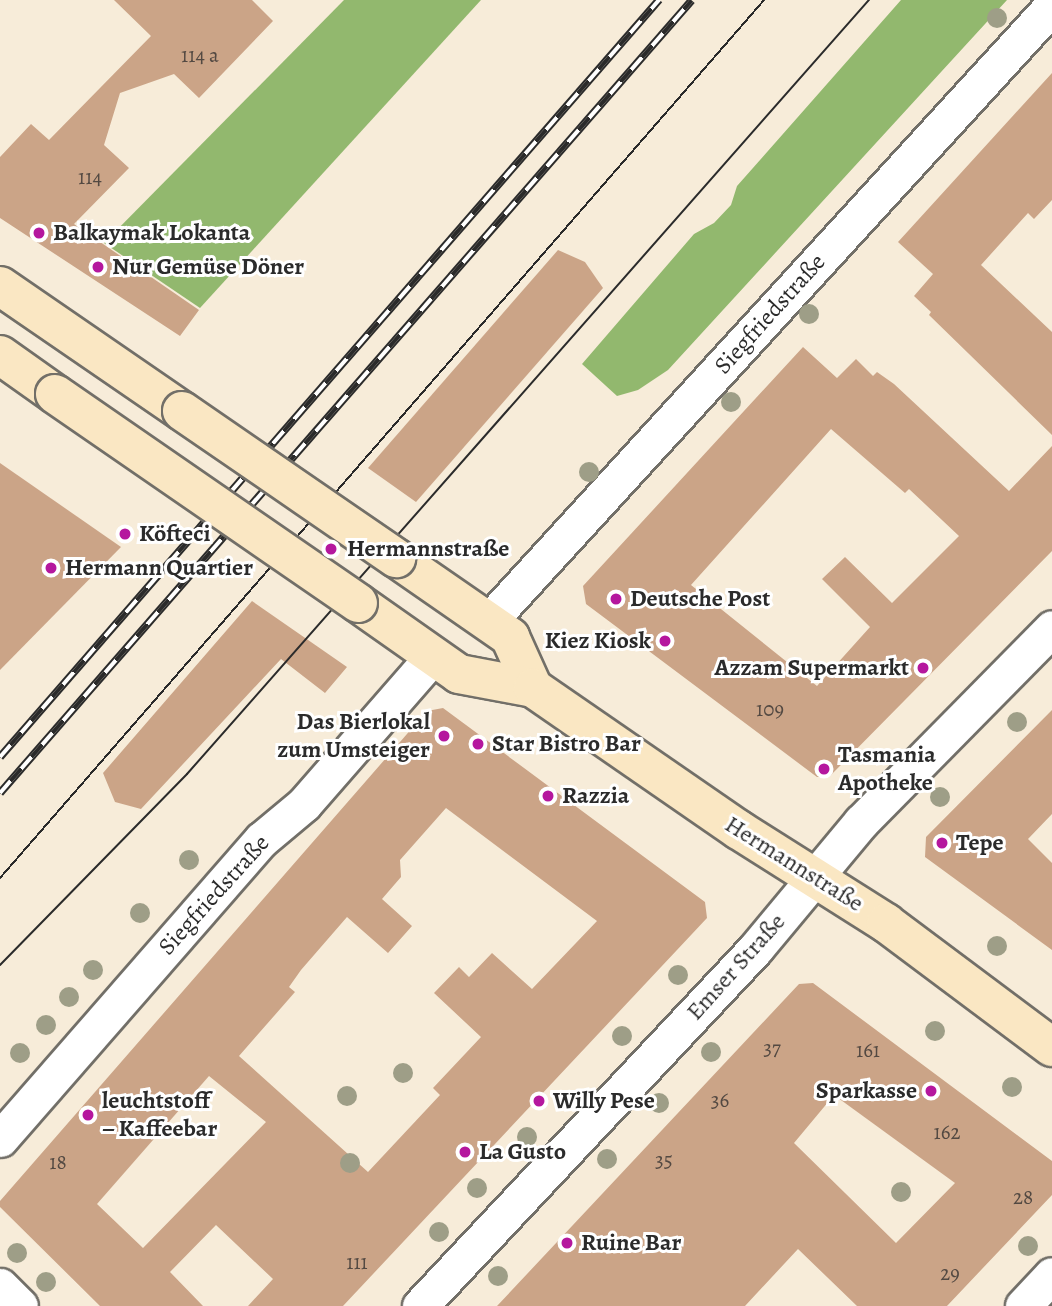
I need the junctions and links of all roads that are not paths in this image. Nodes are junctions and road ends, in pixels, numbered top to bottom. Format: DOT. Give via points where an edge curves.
graph roads {
  1 [pos="1052,5"];
  2 [pos="0,286"];
  3 [pos="0,355"];
  4 [pos="488,622"];
  5 [pos="1052,628"];
  6 [pos="433,656"];
  7 [pos="533,688"];
  8 [pos="814,877"];
  9 [pos="1052,1047"];
  10 [pos="0,1139"];
  11 [pos="1052,1275"];
  12 [pos="0,1286"];
  13 [pos="20,1306"];
  14 [pos="420,1306"];
  15 [pos="1023,1306"];
  1 -- 4 [label="street, Siegfriedstraße"];
  2 -- 4 [label="main road, bridge"];
  3 -- 6 [label="main road, Hermannstraße, bridge"];
  4 -- 7 [label="main road" via="510,637"];
  5 -- 8 [label="street, Emser Straße" via="860,822"];
  6 -- 7 [label="main road, Hermannstraße" via="459,674"];
  6 -- 10 [label="street, Siegfriedstraße" via="304,804 261,839"];
  7 -- 8 [label="main road, Hermannstraße"];
  8 -- 9 [label="main road, Hermannstraße" via="886,923"];
  8 -- 14 [label="street, Emser Straße" via="757,948"];
  11 -- 15 [label="street"];
  12 -- 13 [label="street"];
}
